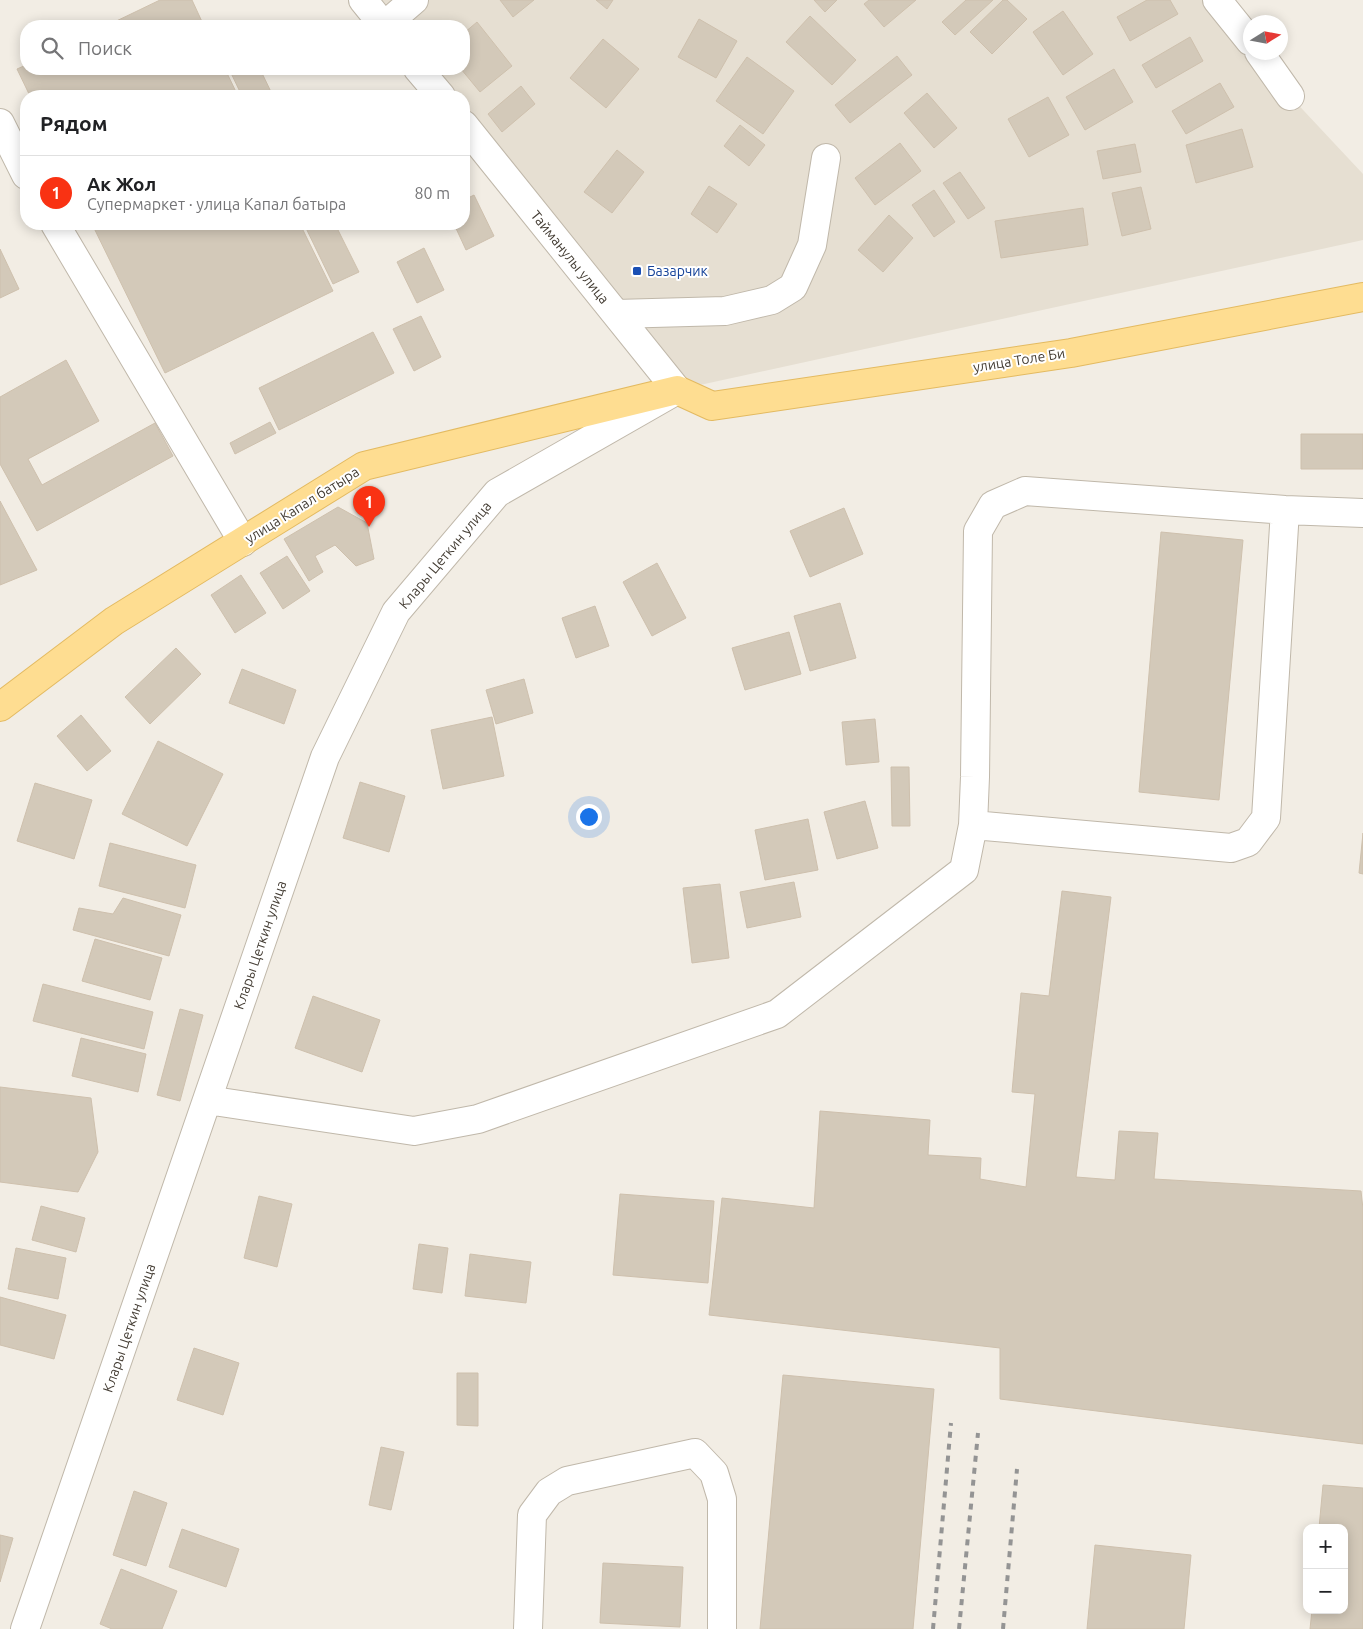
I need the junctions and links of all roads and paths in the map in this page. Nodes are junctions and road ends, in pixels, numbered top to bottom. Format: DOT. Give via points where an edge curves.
graph roads {
  1 [pos="363,0"];
  2 [pos="414,0"];
  3 [pos="1217,0"];
  4 [pos="379,20"];
  5 [pos="391,20"];
  6 [pos="1243,32"];
  7 [pos="1265,60"];
  8 [pos="423,75"];
  9 [pos="436,90"];
  10 [pos="1290,96"];
  11 [pos="0,123"];
  12 [pos="470,132"];
  13 [pos="826,158"];
  14 [pos="20,163"];
  15 [pos="59,230"];
  16 [pos="1363,297"];
  17 [pos="616,314"];
  18 [pos="677,390"];
  19 [pos="1285,510"];
  20 [pos="1363,513"];
  21 [pos="243,542"];
  22 [pos="0,707"];
  23 [pos="973,825"];
  24 [pos="207,1100"];
  25 [pos="25,1629"];
  26 [pos="528,1629"];
  27 [pos="722,1629"];
  1 -- 4 [label="street"];
  2 -- 5 [label="street"];
  3 -- 6 [label="street"];
  7 -- 10 [label="street"];
  8 -- 9 [label="street"];
  11 -- 14 [label="street"];
  12 -- 17 [label="street, Тайманулы улица"];
  13 -- 17 [label="street" via="812,246 794,287 772,300 725,311"];
  15 -- 21 [label="street"];
  16 -- 18 [label="main road, улица Толе Би" via="1072,352 712,406"];
  17 -- 18 [label="street, Тайманулы улица"];
  18 -- 21 [label="main road, улица Капал батыра" via="364,466"];
  18 -- 24 [label="street, Клары Цеткин улица" via="497,493 396,612 325,757"];
  19 -- 20 [label="street"];
  19 -- 23 [label="street" via="1266,818 1248,842 1231,848"];
  19 -- 23 [label="street" via="1024,491 993,505 978,531"];
  21 -- 22 [label="main road, улица Капал батыра" via="114,622"];
  23 -- 24 [label="street" via="964,870 777,1014 478,1119 414,1131"];
  24 -- 25 [label="street, Клары Цеткин улица"];
  26 -- 27 [label="street" via="532,1515 549,1492 567,1481 695,1453 714,1473 722,1499"];
}
